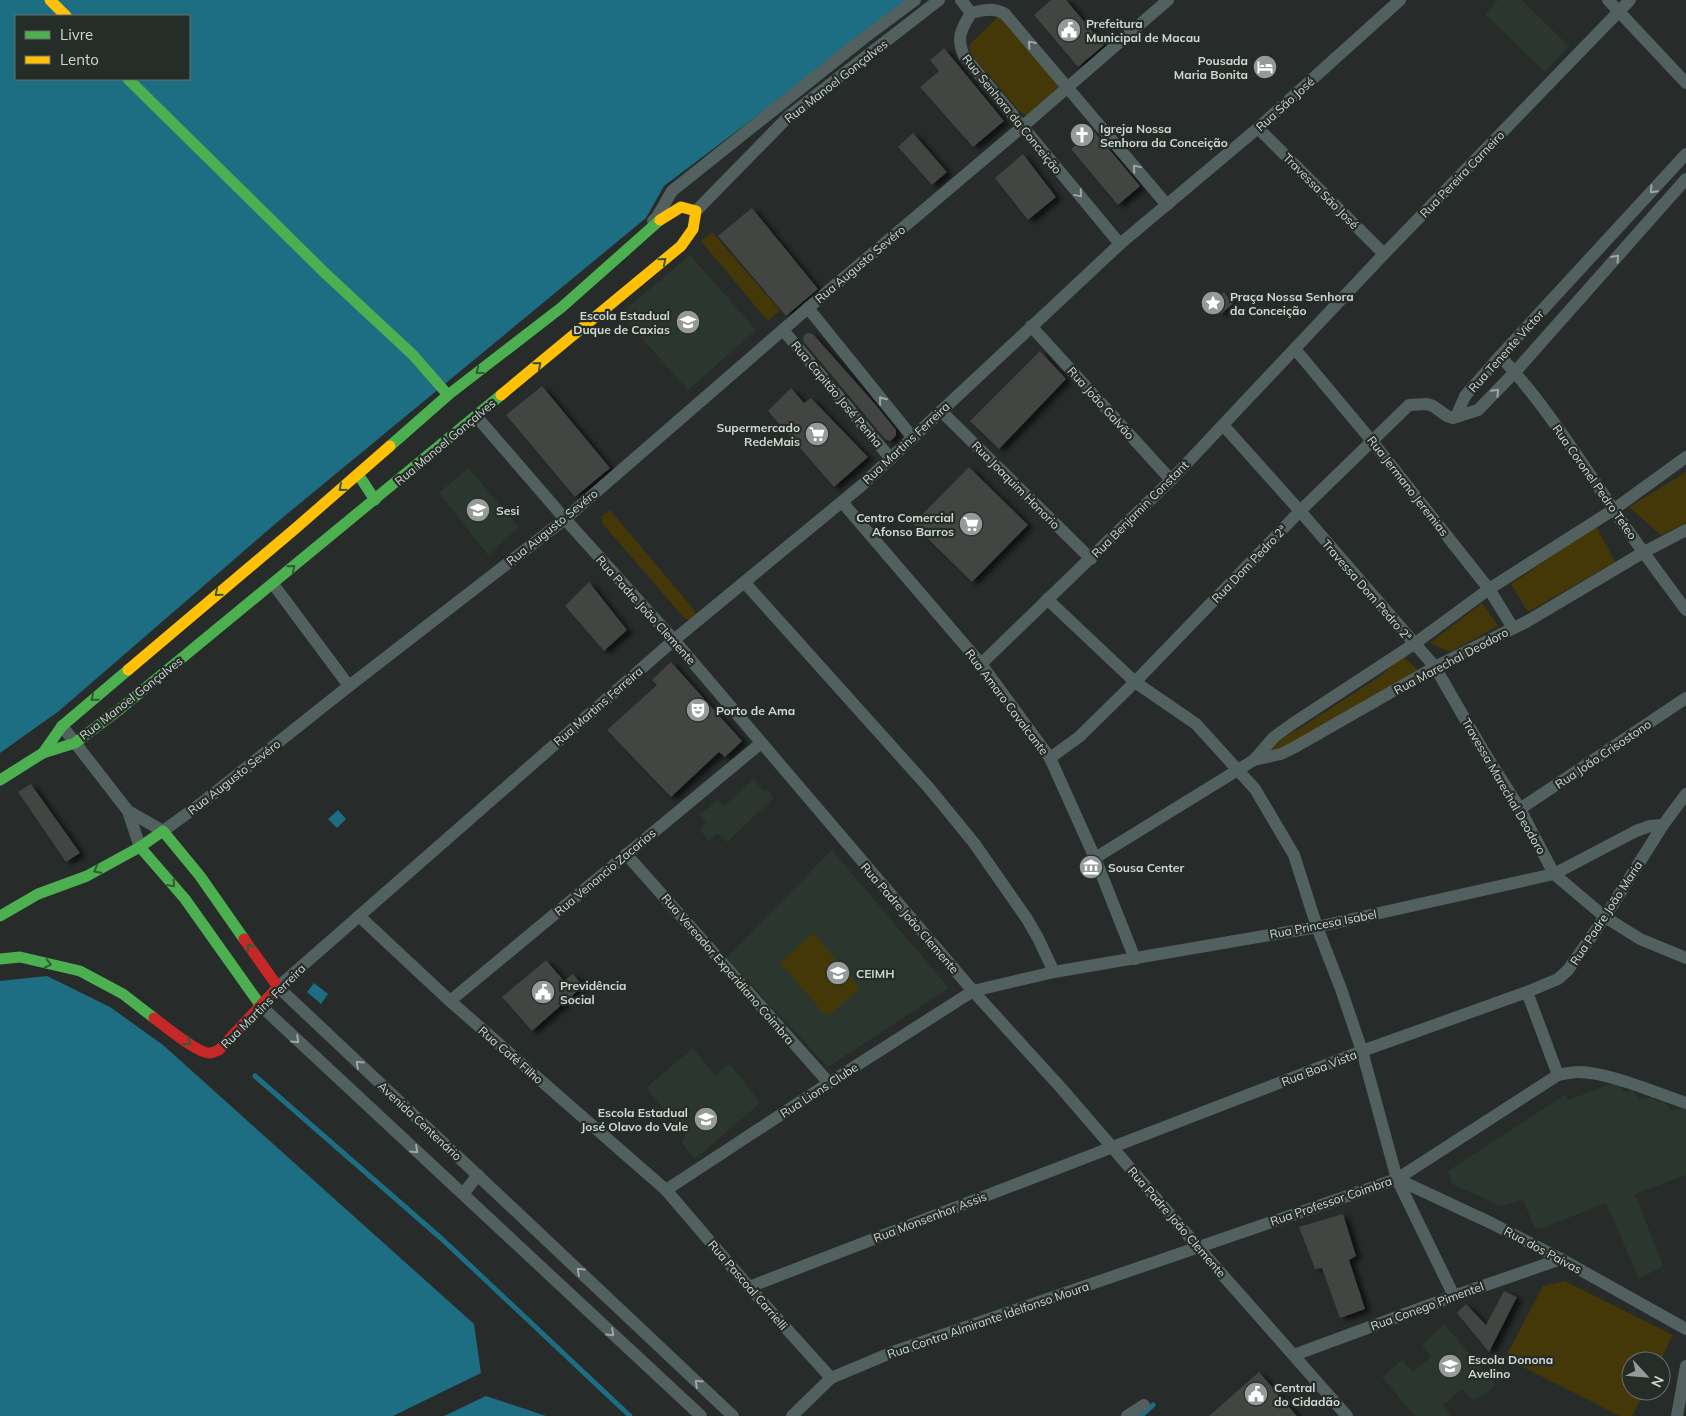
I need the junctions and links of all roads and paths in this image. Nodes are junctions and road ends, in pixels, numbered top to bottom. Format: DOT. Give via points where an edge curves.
graph roads {
  1 [pos="50,0"];
  2 [pos="915,0"];
  3 [pos="939,0"];
  4 [pos="961,0"];
  5 [pos="1168,0"];
  6 [pos="1400,0"];
  7 [pos="1608,0"];
  8 [pos="1630,0"];
  9 [pos="971,12"];
  10 [pos="1618,12"];
  11 [pos="65,15"];
  12 [pos="129,80"];
  13 [pos="1686,83"];
  14 [pos="1068,87"];
  15 [pos="1022,127"];
  16 [pos="1258,128"];
  17 [pos="1686,154"];
  18 [pos="1686,179"];
  19 [pos="1167,205"];
  20 [pos="696,211"];
  21 [pos="1120,244"];
  22 [pos="1384,254"];
  23 [pos="1582,267"];
  24 [pos="1596,281"];
  25 [pos="808,308"];
  26 [pos="1031,326"];
  27 [pos="783,330"];
  28 [pos="1295,349"];
  29 [pos="1500,356"];
  30 [pos="494,359"];
  31 [pos="1515,372"];
  32 [pos="444,391"];
  33 [pos="942,411"];
  34 [pos="476,416"];
  35 [pos="1456,417"];
  36 [pos="1223,425"];
  37 [pos="913,438"];
  38 [pos="1371,440"];
  39 [pos="1686,457"];
  40 [pos="891,459"];
  41 [pos="358,474"];
  42 [pos="1171,480"];
  43 [pos="375,500"];
  44 [pos="842,502"];
  45 [pos="1613,510"];
  46 [pos="1300,511"];
  47 [pos="565,519"];
  48 [pos="1686,530"];
  49 [pos="1644,552"];
  50 [pos="1090,559"];
  51 [pos="744,583"];
  52 [pos="273,584"];
  53 [pos="1489,589"];
  54 [pos="1047,599"];
  55 [pos="1686,610"];
  56 [pos="203,623"];
  57 [pos="1513,628"];
  58 [pos="674,640"];
  59 [pos="1414,644"];
  60 [pos="981,664"];
  61 [pos="1435,667"];
  62 [pos="1135,682"];
  63 [pos="348,686"];
  64 [pos="1686,698"];
  65 [pos="62,726"];
  66 [pos="75,743"];
  67 [pos="761,743"];
  68 [pos="43,753"];
  69 [pos="1050,758"];
  70 [pos="1254,760"];
  71 [pos="1238,770"];
  72 [pos="0,780"];
  73 [pos="1686,794"];
  74 [pos="1520,810"];
  75 [pos="128,811"];
  76 [pos="1663,825"];
  77 [pos="163,831"];
  78 [pos="140,847"];
  79 [pos="626,854"];
  80 [pos="1095,858"];
  81 [pos="1554,874"];
  82 [pos="0,916"];
  83 [pos="359,916"];
  84 [pos="1605,917"];
  85 [pos="1318,926"];
  86 [pos="1686,958"];
  87 [pos="0,959"];
  88 [pos="1135,959"];
  89 [pos="1054,972"];
  90 [pos="278,987"];
  91 [pos="973,991"];
  92 [pos="1528,992"];
  93 [pos="450,1001"];
  94 [pos="261,1006"];
  95 [pos="1362,1051"];
  96 [pos="1558,1075"];
  97 [pos="829,1083"];
  98 [pos="1686,1103"];
  99 [pos="1111,1147"];
  100 [pos="478,1175"];
  101 [pos="1397,1179"];
  102 [pos="666,1190"];
  103 [pos="463,1194"];
  104 [pos="1198,1247"];
  105 [pos="1561,1259"];
  106 [pos="749,1287"];
  107 [pos="1454,1296"];
  108 [pos="1686,1330"];
  109 [pos="1294,1355"];
  110 [pos="1686,1366"];
  111 [pos="831,1378"];
  112 [pos="1144,1404"];
  113 [pos="701,1416"];
  114 [pos="733,1416"];
  115 [pos="792,1416"];
  116 [pos="1128,1416"];
  117 [pos="1347,1416"];
  118 [pos="1677,1416"];
  1 -- 11 [label="street"];
  2 -- 30 [label="street" via="672,191 657,217 500,347"];
  3 -- 20 [label="street, Rua Manoel Gonçalves" via="789,116"];
  4 -- 9 [label="street"];
  5 -- 14 [label="street, Rua Augusto Sevéro"];
  6 -- 16 [label="street, Rua São José"];
  7 -- 10 [label="street"];
  8 -- 10 [label="street, Rua Pereira Carneiro"];
  14 -- 9 [label="street, one-way" via="1005,14 990,8"];
  9 -- 15 [label="street, Rua Senhora da Conceição" via="959,45 964,56"];
  10 -- 13 [label="street"];
  10 -- 22 [label="street, Rua Pereira Carneiro"];
  12 -- 32 [label="street" via="413,356"];
  14 -- 15 [label="street, Rua Augusto Sevéro"];
  19 -- 14 [label="street, one-way"];
  15 -- 21 [label="street, Rua Senhora da Conceição, one-way"];
  15 -- 25 [label="street, Rua Augusto Sevéro"];
  16 -- 19 [label="street, Rua São José"];
  16 -- 22 [label="street, Travessa São José"];
  17 -- 23 [label="street, Rua Tenente Victor, one-way"];
  24 -- 18 [label="street, Rua Tenente Victor, one-way"];
  19 -- 21 [label="street, Rua Martins Ferreira"];
  20 -- 30 [label="street, Rua Manoel Gonçalves" via="680,207 661,219 562,307"];
  34 -- 20 [label="street, Rua Manoel Gonçalves, one-way" via="681,246 693,229"];
  21 -- 26 [label="street, Rua Martins Ferreira"];
  22 -- 28 [label="street, Rua Pereira Carneiro"];
  23 -- 24 [label="street"];
  23 -- 29 [label="street, Rua Tenente Victor"];
  24 -- 31 [label="street, Rua Tenente Victor"];
  25 -- 27 [label="street, Rua Augusto Sevéro"];
  37 -- 25 [label="street, one-way"];
  26 -- 33 [label="street, Rua Martins Ferreira"];
  26 -- 42 [label="street, Rua João Galvão"];
  27 -- 40 [label="street, Rua Capitão José Penha"];
  27 -- 47 [label="street, Rua Augusto Sevéro"];
  28 -- 36 [label="street, Rua Benjamin Constant"];
  28 -- 38 [label="street, Rua Jermano Jeremias"];
  29 -- 31 [label="street, Rua Coronel Pedro Teteo"];
  29 -- 35 [label="street, Rua Tenente Victor" via="1465,396"];
  30 -- 32 [label="street, Rua Manoel Gonçalves, one-way"];
  35 -- 31 [label="street, Rua Tenente Victor, one-way" via="1478,410"];
  31 -- 45 [label="street, Rua Coronel Pedro Teteo" via="1566,439"];
  32 -- 41 [label="street, Rua Manoel Gonçalves"];
  33 -- 37 [label="street, Rua Martins Ferreira"];
  33 -- 50 [label="street, Rua Joaquim Honorio"];
  34 -- 43 [label="street, Rua Manoel Gonçalves"];
  34 -- 47 [label="street, Rua Padre João Clemente"];
  35 -- 38 [label="street, Rua Dom Pedro 2ª" via="1447,416 1427,404 1409,405"];
  36 -- 42 [label="street, Rua Benjamin Constant"];
  36 -- 46 [label="street, Travessa Dom Pedro 2ª"];
  37 -- 40 [label="street, Rua Martins Ferreira"];
  38 -- 46 [label="street, Rua Dom Pedro 2ª"];
  38 -- 53 [label="street, Rua Jermano Jeremias"];
  39 -- 45 [label="street, Rua Marechal Deodoro"];
  40 -- 44 [label="street, Rua Martins Ferreira"];
  41 -- 43 [label="street"];
  41 -- 56 [label="street, Rua Manoel Gonçalves, one-way"];
  42 -- 50 [label="street, Rua Benjamin Constant"];
  52 -- 43 [label="street, Rua Manoel Gonçalves, one-way"];
  44 -- 51 [label="street, Rua Martins Ferreira"];
  44 -- 60 [label="street, Rua Amaro Cavalcante"];
  45 -- 49 [label="street, Rua Coronel Pedro Teteo"];
  45 -- 53 [label="street, Rua Marechal Deodoro"];
  46 -- 59 [label="street, Travessa Dom Pedro 2ª"];
  46 -- 62 [label="street, Rua Dom Pedro 2ª"];
  47 -- 58 [label="street, Rua Padre João Clemente"];
  47 -- 63 [label="street, Rua Augusto Sevéro"];
  48 -- 49 [label="street, Rua Marechal Deodoro"];
  49 -- 55 [label="street, Rua Coronel Pedro Teteo"];
  49 -- 57 [label="street, Rua Marechal Deodoro"];
  50 -- 54 [label="street, Rua Benjamin Constant"];
  51 -- 58 [label="street, Rua Martins Ferreira"];
  51 -- 89 [label="street" via="929,788 974,843 1027,919"];
  52 -- 56 [label="street, Rua Manoel Gonçalves"];
  52 -- 63 [label="street"];
  53 -- 57 [label="street, Rua Jermano Jeremias"];
  53 -- 59 [label="street, Rua Marechal Deodoro"];
  54 -- 60 [label="street, Rua Benjamin Constant"];
  54 -- 62 [label="street"];
  56 -- 65 [label="street, Rua Manoel Gonçalves, one-way"];
  56 -- 66 [label="street, Rua Manoel Gonçalves" via="120,709"];
  57 -- 61 [label="street, Rua Marechal Deodoro"];
  58 -- 67 [label="street, Rua Padre João Clemente"];
  58 -- 83 [label="street, Rua Martins Ferreira"];
  59 -- 61 [label="street, Travessa Dom Pedro 2ª"];
  59 -- 70 [label="street, Rua Marechal Deodoro" via="1274,737"];
  60 -- 69 [label="street, Rua Amaro Cavalcante"];
  61 -- 70 [label="street, Rua Marechal Deodoro" via="1282,754"];
  61 -- 74 [label="street, Travessa Marechal Deodoro"];
  62 -- 69 [label="street, Rua Dom Pedro 2ª" via="1079,737"];
  62 -- 71 [label="street" via="1196,724"];
  63 -- 77 [label="street, Rua Augusto Sevéro"];
  64 -- 74 [label="street, Rua João Crisostono"];
  65 -- 66 [label="street, Avenida Centenário"];
  65 -- 68 [label="street, Rua Manoel Gonçalves"];
  66 -- 68 [label="street, Rua Manoel Gonçalves"];
  66 -- 75 [label="street, Avenida Centenário"];
  67 -- 79 [label="street, Rua Venancio Zacarias"];
  67 -- 91 [label="street, Rua Padre João Clemente"];
  68 -- 72 [label="street"];
  69 -- 80 [label="street, Rua Amaro Cavalcante"];
  70 -- 71 [label="street, Rua Marechal Deodoro"];
  71 -- 80 [label="street, Rua Marechal Deodoro"];
  71 -- 85 [label="street" via="1255,789 1294,855"];
  73 -- 76 [label="street, Rua Padre João Maria"];
  74 -- 81 [label="street, Travessa Marechal Deodoro"];
  75 -- 77 [label="street, Avenida Centenário"];
  75 -- 78 [label="street, Avenida Centenário"];
  76 -- 81 [label="street, Rua Princesa Isabel" via="1636,831"];
  76 -- 84 [label="street, Rua Padre João Maria"];
  77 -- 78 [label="street, Rua Augusto Sevéro"];
  90 -- 77 [label="street, Avenida Centenário, one-way" via="200,876"];
  78 -- 82 [label="street, Rua Augusto Sevéro, one-way" via="87,876 38,894"];
  78 -- 94 [label="street, Avenida Centenário, one-way" via="185,899"];
  79 -- 93 [label="street, Rua Venancio Zacarias"];
  79 -- 97 [label="street, Rua Vereador Experidiano Coimbra"];
  80 -- 88 [label="street, Rua Amaro Cavalcante"];
  81 -- 84 [label="street, Travessa Marechal Deodoro"];
  81 -- 85 [label="street, Rua Princesa Isabel"];
  83 -- 90 [label="street, Rua Martins Ferreira"];
  83 -- 93 [label="street, Rua Café Filho"];
  84 -- 86 [label="street, Travessa Marechal Deodoro" via="1640,939"];
  84 -- 92 [label="street, Rua Padre João Maria" via="1568,970 1558,979"];
  85 -- 88 [label="street, Rua Princesa Isabel"];
  85 -- 95 [label="street"];
  87 -- 94 [label="street, Rua Martins Ferreira, one-way" via="20,957 80,970 123,994 204,1052 219,1050"];
  88 -- 89 [label="street, Rua Princesa Isabel"];
  89 -- 91 [label="street, Rua Princesa Isabel"];
  90 -- 94 [label="street, Rua Martins Ferreira"];
  100 -- 90 [label="street, Avenida Centenário, one-way"];
  91 -- 97 [label="street, Rua Lions Clube"];
  91 -- 99 [label="street, Rua Padre João Clemente"];
  92 -- 95 [label="street, Rua Boa Vista"];
  92 -- 96 [label="street"];
  93 -- 102 [label="street, Rua Café Filho"];
  94 -- 103 [label="street, Avenida Centenário, one-way"];
  95 -- 99 [label="street, Rua Boa Vista"];
  95 -- 101 [label="street"];
  96 -- 98 [label="street" via="1594,1074"];
  96 -- 101 [label="street, Rua Professor Coimbra"];
  97 -- 102 [label="street, Rua Lions Clube"];
  99 -- 104 [label="street, Rua Padre João Clemente"];
  99 -- 106 [label="street, Rua Monsenhor Assis"];
  100 -- 103 [label="street"];
  114 -- 100 [label="street, Avenida Centenário, one-way"];
  101 -- 104 [label="street, Rua Professor Coimbra"];
  101 -- 105 [label="street, Rua dos Paivas"];
  101 -- 107 [label="street"];
  102 -- 106 [label="street, Rua Pascoal Carrielli"];
  103 -- 113 [label="street, Avenida Centenário, one-way"];
  104 -- 109 [label="street, Rua Padre João Clemente"];
  104 -- 111 [label="street, Rua Contra Almirante Idelfonso Moura" via="893,1352"];
  105 -- 107 [label="street, Rua Conego Pimentel"];
  105 -- 108 [label="street, Rua dos Paivas"];
  106 -- 111 [label="street, Rua Pascoal Carrielli"];
  107 -- 109 [label="street, Rua Conego Pimentel"];
  109 -- 117 [label="street, Rua Padre João Clemente"];
  110 -- 118 [label="street"];
  111 -- 115 [label="street, Rua Contra Almirante Idelfonso Moura"];
  112 -- 116 [label="street"];
}
